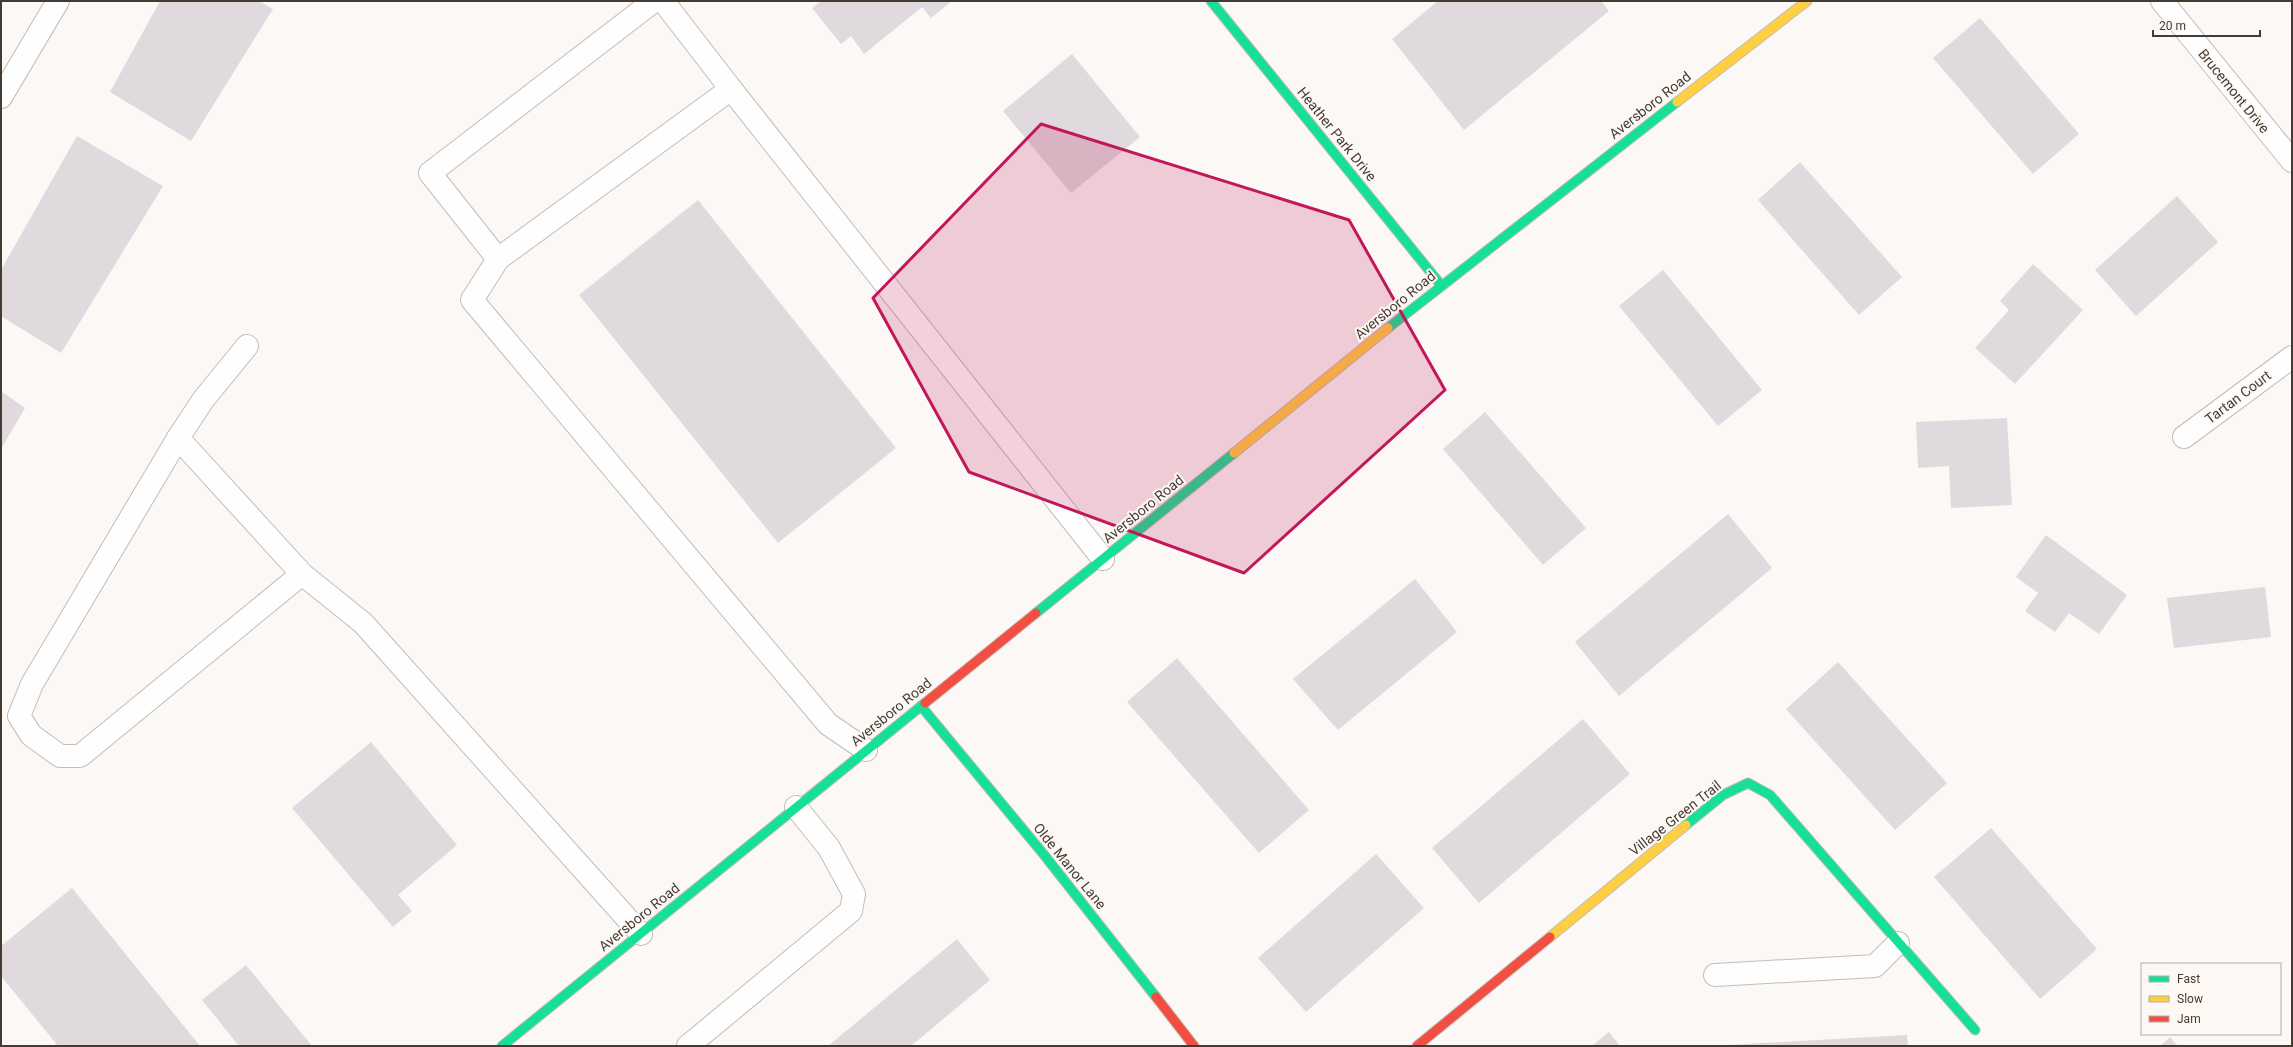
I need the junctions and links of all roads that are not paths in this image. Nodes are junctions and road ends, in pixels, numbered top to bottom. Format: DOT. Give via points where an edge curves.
graph roads {
  1 [pos="58,1"];
  2 [pos="654,1"];
  3 [pos="663,1"];
  4 [pos="1210,1"];
  5 [pos="1807,1"];
  6 [pos="2162,1"];
  7 [pos="731,88"];
  8 [pos="1,98"];
  9 [pos="2292,161"];
  10 [pos="498,259"];
  11 [pos="1441,285"];
  12 [pos="247,346"];
  13 [pos="2292,357"];
  14 [pos="2184,437"];
  15 [pos="178,438"];
  16 [pos="1103,559"];
  17 [pos="302,574"];
  18 [pos="921,706"];
  19 [pos="866,750"];
  20 [pos="796,807"];
  21 [pos="641,934"];
  22 [pos="1898,943"];
  23 [pos="1715,974"];
  24 [pos="1975,1030"];
  25 [pos="502,1046"];
  26 [pos="688,1046"];
  27 [pos="1194,1046"];
  28 [pos="1417,1046"];
  1 -- 8 [label="street"];
  2 -- 10 [label="street" via="430,173"];
  3 -- 7 [label="street"];
  4 -- 11 [label="street, Heather Park Drive"];
  5 -- 11 [label="street, Aversboro Road"];
  6 -- 9 [label="street, Brucemont Drive"];
  7 -- 10 [label="street"];
  7 -- 16 [label="street"];
  10 -- 19 [label="street" via="472,300 828,724"];
  11 -- 16 [label="street, Aversboro Road"];
  12 -- 15 [label="street" via="203,400"];
  13 -- 14 [label="street, Tartan Court"];
  15 -- 17 [label="street"];
  15 -- 17 [label="street" via="32,684 19,716 31,735 60,756 80,756"];
  16 -- 18 [label="street, Aversboro Road"];
  17 -- 21 [label="street" via="362,623"];
  18 -- 19 [label="street, Aversboro Road"];
  18 -- 27 [label="street, Olde Manor Lane" via="1050,862"];
  19 -- 20 [label="street, Aversboro Road"];
  20 -- 21 [label="street, Aversboro Road"];
  20 -- 26 [label="street" via="829,848 854,894 851,911"];
  21 -- 25 [label="street, Aversboro Road"];
  22 -- 23 [label="street" via="1875,966"];
  22 -- 24 [label="street, Village Green Trail"];
  22 -- 28 [label="street, Village Green Trail" via="1770,795 1748,783 1723,795"];
}
